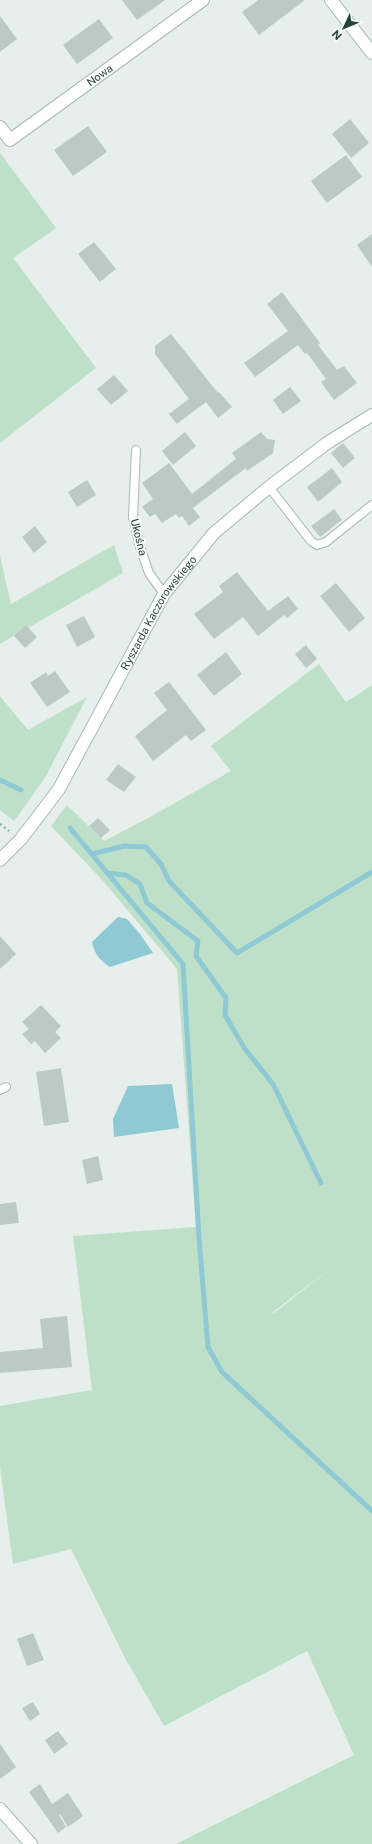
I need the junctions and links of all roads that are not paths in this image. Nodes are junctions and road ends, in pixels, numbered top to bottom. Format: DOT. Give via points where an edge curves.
graph roads {
  1 [pos="203,0"];
  2 [pos="331,0"];
  3 [pos="372,53"];
  4 [pos="0,127"];
  5 [pos="372,414"];
  6 [pos="136,450"];
  7 [pos="269,487"];
  8 [pos="372,505"];
  9 [pos="164,594"];
  10 [pos="0,860"];
  11 [pos="0,1809"];
  12 [pos="31,1844"];
  1 -- 4 [label="street, Nowa" via="10,140"];
  2 -- 3 [label="street"];
  5 -- 7 [label="street, Ryszarda Kaczorowskiego" via="327,443"];
  6 -- 9 [label="lane, Ukośna" via="133,517 149,573"];
  7 -- 8 [label="lane" via="311,541 317,545 326,542"];
  7 -- 9 [label="street, Ryszarda Kaczorowskiego" via="214,533"];
  9 -- 10 [label="street, Ryszarda Kaczorowskiego" via="59,788 21,839"];
  11 -- 12 [label="street"];
}
